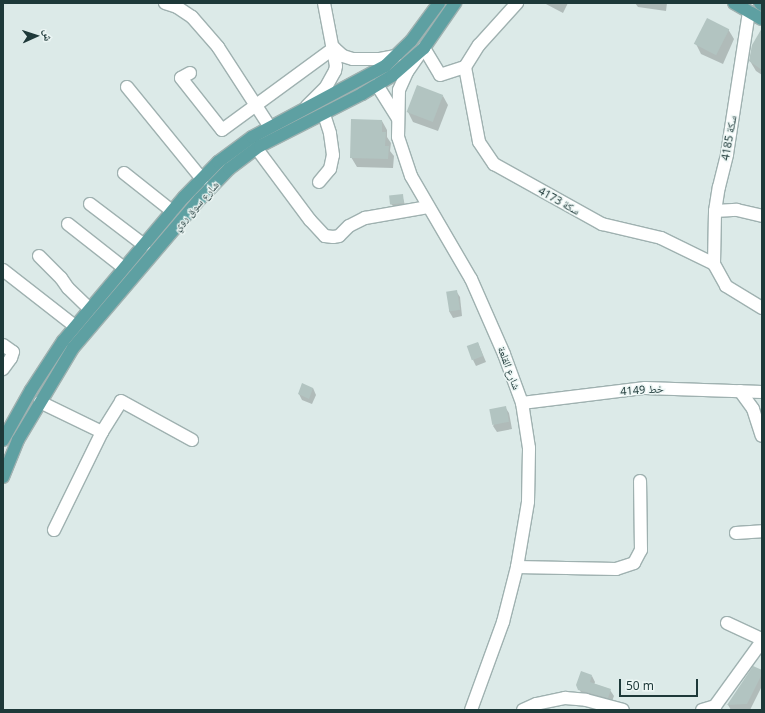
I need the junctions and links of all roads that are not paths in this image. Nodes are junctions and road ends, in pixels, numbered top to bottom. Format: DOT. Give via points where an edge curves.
graph roads {
  1 [pos="165,3"];
  2 [pos="324,3"];
  3 [pos="439,3"];
  4 [pos="455,3"];
  5 [pos="517,3"];
  6 [pos="734,3"];
  7 [pos="749,12"];
  8 [pos="762,19"];
  9 [pos="334,48"];
  10 [pos="424,48"];
  11 [pos="396,56"];
  12 [pos="465,67"];
  13 [pos="190,73"];
  14 [pos="377,85"];
  15 [pos="127,87"];
  16 [pos="256,105"];
  17 [pos="306,108"];
  18 [pos="324,114"];
  19 [pos="398,118"];
  20 [pos="270,127"];
  21 [pos="256,149"];
  22 [pos="124,172"];
  23 [pos="202,179"];
  24 [pos="319,182"];
  25 [pos="90,204"];
  26 [pos="428,207"];
  27 [pos="172,211"];
  28 [pos="715,211"];
  29 [pos="762,216"];
  30 [pos="68,224"];
  31 [pos="144,244"];
  32 [pos="39,256"];
  33 [pos="714,264"];
  34 [pos="124,268"];
  35 [pos="3,270"];
  36 [pos="762,308"];
  37 [pos="90,309"];
  38 [pos="75,326"];
  39 [pos="3,345"];
  40 [pos="3,370"];
  41 [pos="740,391"];
  42 [pos="762,392"];
  43 [pos="40,402"];
  44 [pos="522,403"];
  45 [pos="102,432"];
  46 [pos="762,436"];
  47 [pos="3,440"];
  48 [pos="192,440"];
  49 [pos="3,477"];
  50 [pos="640,481"];
  51 [pos="54,530"];
  52 [pos="762,532"];
  53 [pos="736,533"];
  54 [pos="517,567"];
  55 [pos="727,623"];
  56 [pos="762,640"];
  57 [pos="536,707"];
  58 [pos="715,708"];
  59 [pos="471,710"];
  60 [pos="522,710"];
  61 [pos="623,710"];
  62 [pos="702,710"];
  1 -- 16 [label="street" via="192,17 218,47"];
  2 -- 9 [label="street"];
  3 -- 11 [label="main road, شارع سوق روي" via="411,41"];
  4 -- 10 [label="main road, شارع سوق روي"];
  5 -- 12 [label="street" via="479,45"];
  6 -- 7 [label="main road"];
  7 -- 8 [label="main road"];
  7 -- 28 [label="street, سكة 4185"];
  9 -- 11 [label="street" via="353,60"];
  9 -- 16 [label="street"];
  9 -- 17 [label="street" via="335,72 326,87"];
  10 -- 12 [label="street" via="440,75"];
  10 -- 14 [label="main road, شارع سوق روي" via="392,76"];
  10 -- 19 [label="street, شارع القلعة" via="407,72 399,90"];
  11 -- 17 [label="main road, شارع سوق روي" via="384,66"];
  12 -- 33 [label="street, سكة 4173" via="479,142 494,164 602,224 661,238"];
  13 -- 16 [label="street" via="181,78 222,130"];
  14 -- 18 [label="main road, شارع سوق روي"];
  14 -- 19 [label="street"];
  15 -- 23 [label="street"];
  16 -- 20 [label="street"];
  17 -- 20 [label="main road, شارع سوق روي"];
  18 -- 21 [label="main road, شارع سوق روي"];
  18 -- 24 [label="street" via="333,155 330,169"];
  19 -- 26 [label="street, شارع القلعة" via="398,137 411,176"];
  20 -- 23 [label="main road, شارع سوق روي" via="252,136 218,162"];
  21 -- 26 [label="street" via="324,236 339,236 349,226 366,218"];
  21 -- 43 [label="main road, شارع سوق روي" via="229,169 73,348"];
  22 -- 27 [label="street"];
  23 -- 27 [label="main road, شارع سوق روي"];
  25 -- 31 [label="street"];
  26 -- 44 [label="street, شارع القلعة" via="471,279"];
  27 -- 31 [label="main road, شارع سوق روي"];
  28 -- 29 [label="street" via="736,210"];
  28 -- 33 [label="street, سكة 4185"];
  30 -- 34 [label="street"];
  31 -- 34 [label="main road, شارع سوق روي"];
  32 -- 37 [label="street"];
  33 -- 36 [label="street" via="726,286"];
  34 -- 37 [label="main road, شارع سوق روي"];
  35 -- 38 [label="street"];
  37 -- 38 [label="main road, شارع سوق روي"];
  38 -- 47 [label="main road, شارع سوق روي" via="31,390"];
  39 -- 40 [label="street" via="13,352"];
  41 -- 42 [label="street, 4149 خط"];
  41 -- 44 [label="street, 4149 خط" via="645,388"];
  41 -- 46 [label="street" via="753,409"];
  43 -- 45 [label="street"];
  43 -- 49 [label="main road, شارع سوق روي" via="18,440"];
  44 -- 54 [label="street, شارع القلعة" via="529,448 528,502"];
  45 -- 48 [label="street" via="121,401"];
  45 -- 51 [label="street"];
  50 -- 54 [label="street" via="640,550 634,563 616,569"];
  52 -- 53 [label="street"];
  54 -- 59 [label="street, شارع القلعة" via="503,622"];
  55 -- 56 [label="street"];
  56 -- 58 [label="street"];
  57 -- 60 [label="street"];
  57 -- 61 [label="street" via="565,698 586,700"];
  58 -- 62 [label="street"];
}
